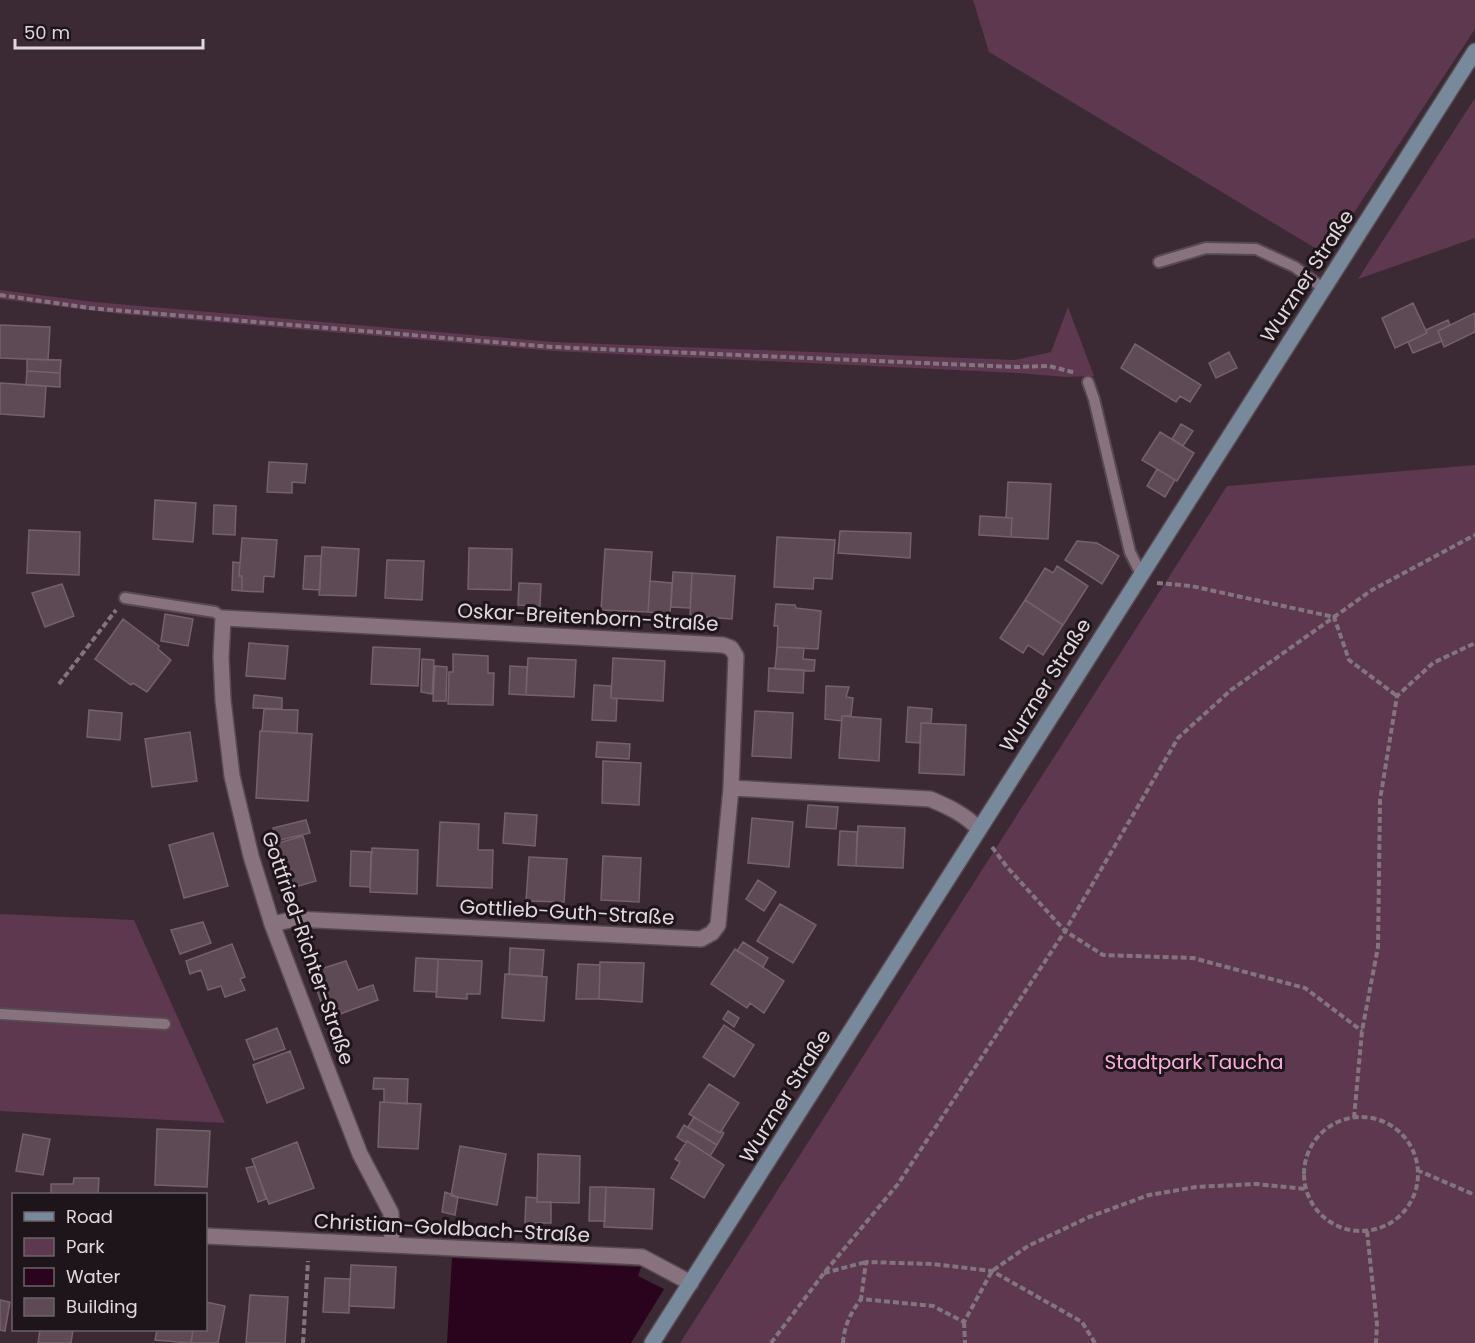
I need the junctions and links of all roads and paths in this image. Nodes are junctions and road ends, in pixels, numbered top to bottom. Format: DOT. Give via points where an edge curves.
graph roads {
  1 [pos="1475,51"];
  2 [pos="1159,262"];
  3 [pos="1324,289"];
  4 [pos="0,295"];
  5 [pos="1089,382"];
  6 [pos="1475,535"];
  7 [pos="1141,574"];
  8 [pos="125,598"];
  9 [pos="1334,617"];
  10 [pos="223,618"];
  11 [pos="1475,643"];
  12 [pos="59,684"];
  13 [pos="1397,696"];
  14 [pos="731,788"];
  15 [pos="979,829"];
  16 [pos="273,924"];
  17 [pos="1065,931"];
  18 [pos="0,1014"];
  19 [pos="165,1024"];
  20 [pos="1362,1031"];
  21 [pos="1354,1118"];
  22 [pos="1417,1170"];
  23 [pos="1306,1189"];
  24 [pos="1475,1195"];
  25 [pos="1367,1231"];
  26 [pos="207,1236"];
  27 [pos="309,1242"];
  28 [pos="392,1245"];
  29 [pos="866,1262"];
  30 [pos="992,1270"];
  31 [pos="824,1273"];
  32 [pos="691,1284"];
  33 [pos="861,1299"];
  34 [pos="964,1322"];
  35 [pos="303,1343"];
  36 [pos="652,1343"];
  37 [pos="771,1343"];
  38 [pos="843,1343"];
  39 [pos="965,1343"];
  40 [pos="1095,1343"];
  41 [pos="1376,1343"];
  1 -- 3 [label="street, Wurzner Straße"];
  2 -- 3 [label="lane" via="1206,248 1256,249 1295,267"];
  3 -- 7 [label="street, Wurzner Straße"];
  4 -- 5 [label="path" via="90,308 553,347 1049,366 1077,373"];
  5 -- 7 [label="lane" via="1131,552"];
  6 -- 9 [label="path" via="1372,590"];
  7 -- 9 [label="path" via="1157,583 1191,586"];
  7 -- 15 [label="street, Wurzner Straße"];
  8 -- 10 [label="lane" via="215,612"];
  8 -- 12 [label="path"];
  9 -- 13 [label="path" via="1349,660"];
  9 -- 17 [label="path" via="1231,690 1178,738"];
  10 -- 14 [label="street, Oskar-Breitenborn-Straße" via="723,645 736,656"];
  10 -- 16 [label="street, Gottfried-Richter-Straße" via="223,700 232,776 251,856"];
  11 -- 13 [label="path" via="1433,663"];
  13 -- 20 [label="path" via="1380,800 1378,947"];
  14 -- 15 [label="street" via="930,800 966,816"];
  14 -- 16 [label="street, Gottlieb-Guth-Straße" via="718,925 701,939 295,919"];
  15 -- 17 [label="path" via="1007,867"];
  15 -- 32 [label="street, Wurzner Straße"];
  16 -- 28 [label="street, Gottfried-Richter-Straße" via="360,1154 391,1213"];
  17 -- 20 [label="path" via="1103,955 1193,958 1305,988"];
  17 -- 31 [label="path" via="898,1184"];
  18 -- 19 [label="lane"];
  20 -- 21 [label="path"];
  21 -- 22 [label="path" via="1369,1118 1395,1129 1413,1152"];
  21 -- 23 [label="path" via="1341,1121 1318,1137 1305,1161"];
  22 -- 24 [label="path"];
  22 -- 25 [label="path" via="1414,1194 1398,1218"];
  23 -- 25 [label="path" via="1329,1222 1348,1230"];
  23 -- 30 [label="path" via="1256,1184 1196,1187 1149,1195 1059,1231"];
  25 -- 41 [label="path"];
  26 -- 27 [label="street, Christian-Goldbach-Straße"];
  27 -- 28 [label="street, Christian-Goldbach-Straße"];
  27 -- 35 [label="path"];
  28 -- 32 [label="street, Christian-Goldbach-Straße" via="642,1257"];
  29 -- 30 [label="path"];
  29 -- 31 [label="path"];
  29 -- 33 [label="path"];
  30 -- 34 [label="path"];
  30 -- 40 [label="path" via="1082,1322"];
  31 -- 37 [label="path"];
  32 -- 36 [label="street, Wurzner Straße"];
  33 -- 34 [label="path" via="933,1306"];
  33 -- 38 [label="path" via="851,1311"];
  34 -- 39 [label="path"];
}
